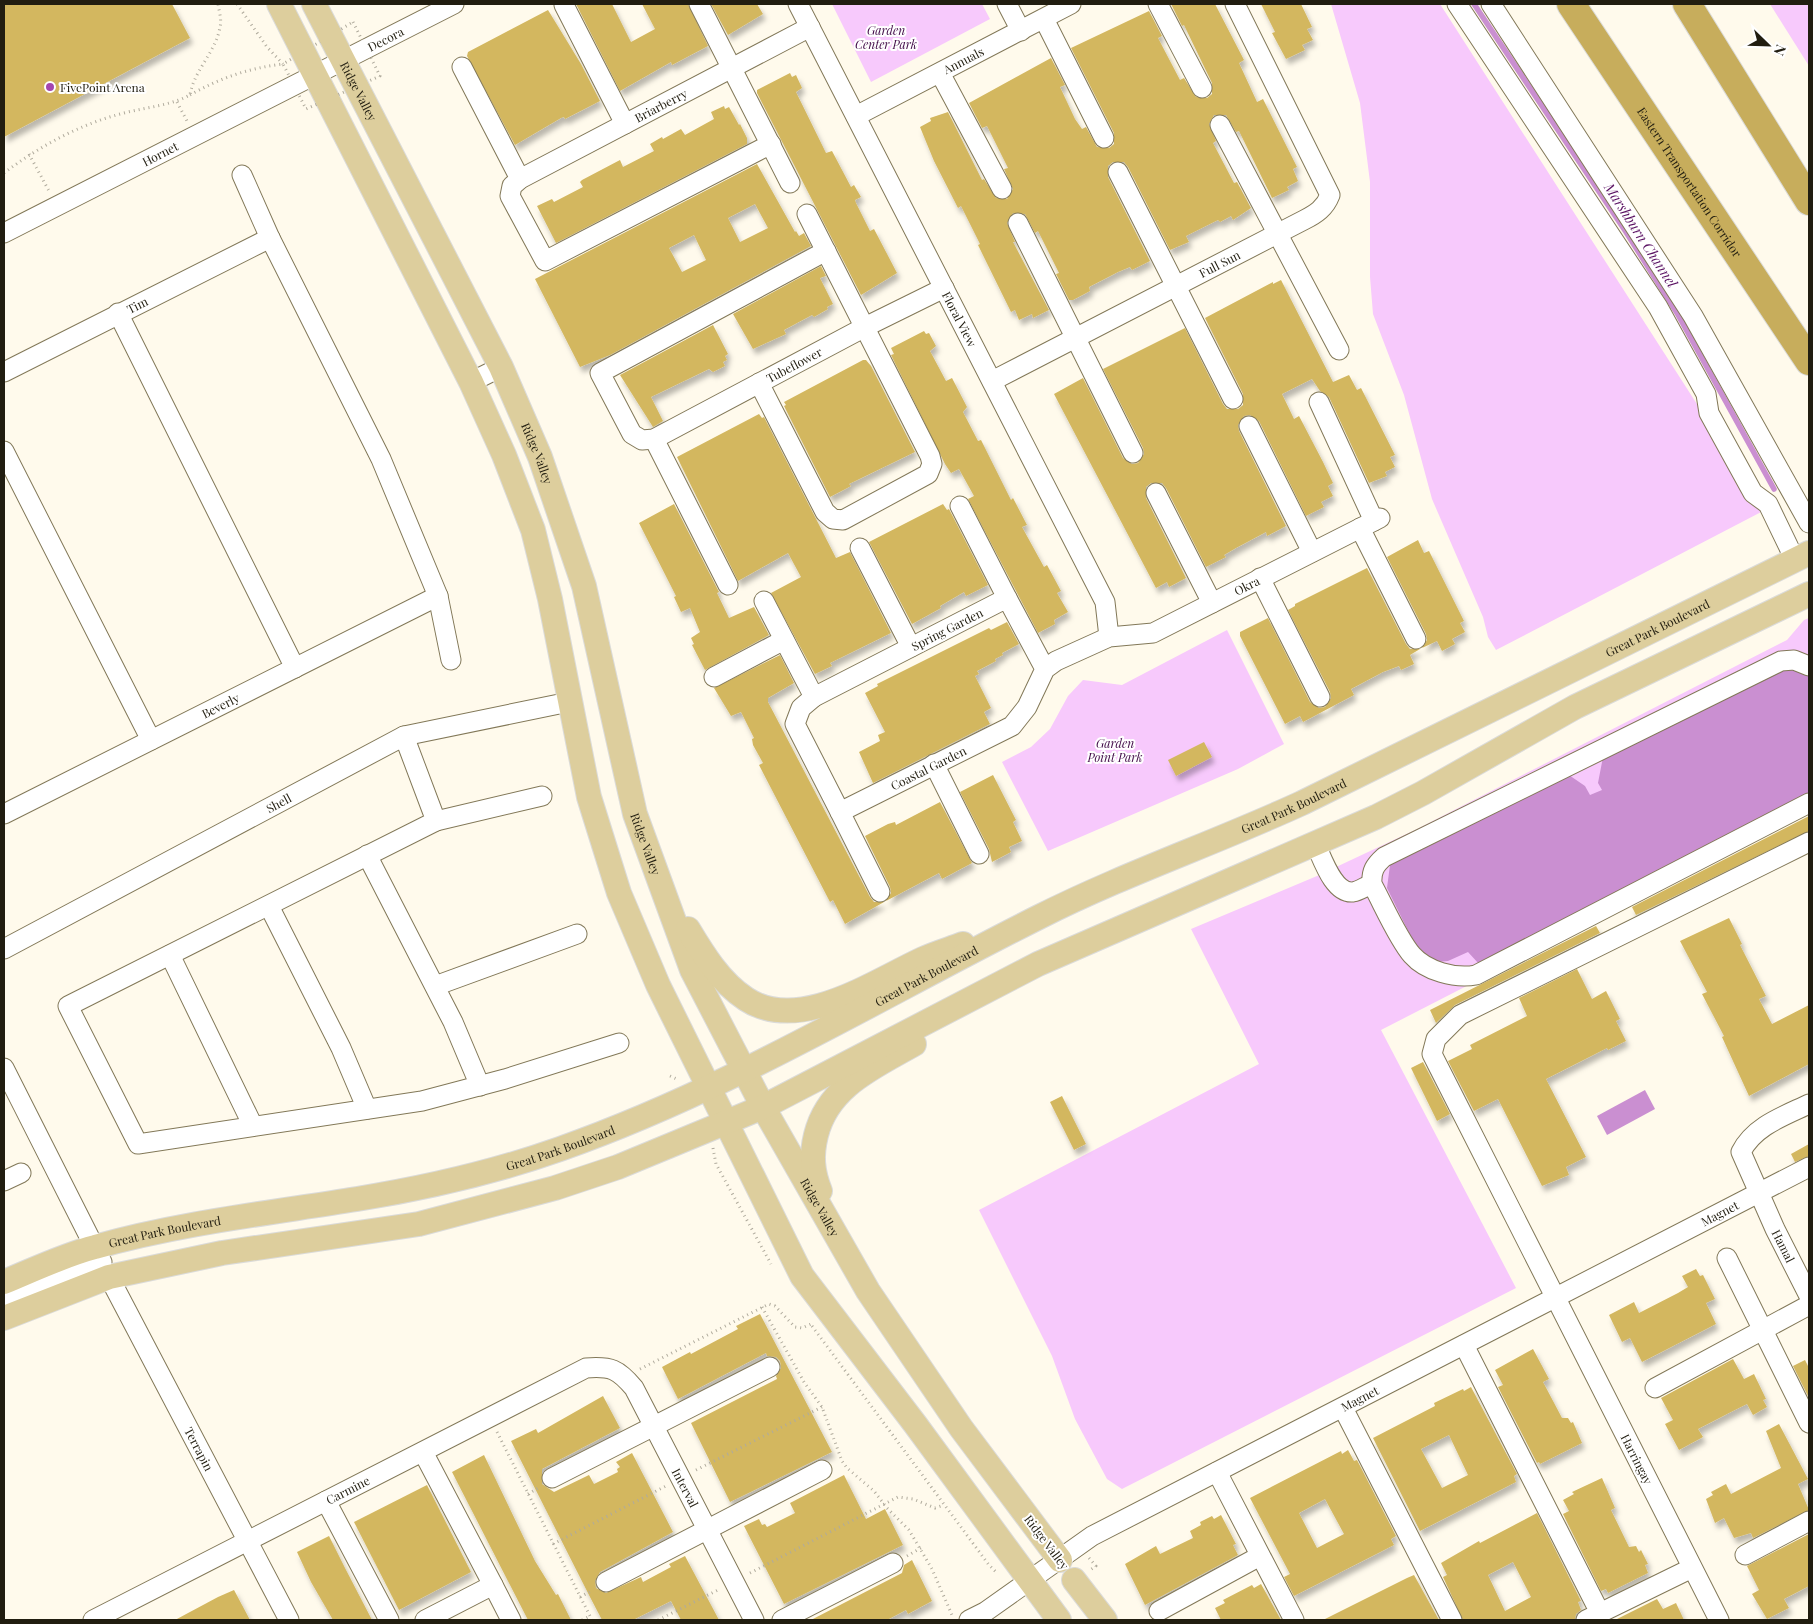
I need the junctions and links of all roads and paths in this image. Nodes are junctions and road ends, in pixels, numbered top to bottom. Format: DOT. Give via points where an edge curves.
graph roads {
  1 [pos="218,4"];
  2 [pos="237,4"];
  3 [pos="279,4"];
  4 [pos="314,4"];
  5 [pos="454,4"];
  6 [pos="699,4"];
  7 [pos="798,4"];
  8 [pos="1007,4"];
  9 [pos="1071,4"];
  10 [pos="1158,4"];
  11 [pos="1235,4"];
  12 [pos="1457,4"];
  13 [pos="1491,4"];
  14 [pos="1571,4"];
  15 [pos="1687,4"];
  16 [pos="564,5"];
  17 [pos="1044,19"];
  18 [pos="810,27"];
  19 [pos="1021,31"];
  20 [pos="343,60"];
  21 [pos="462,67"];
  22 [pos="732,68"];
  23 [pos="316,73"];
  24 [pos="940,73"];
  25 [pos="1202,88"];
  26 [pos="190,95"];
  27 [pos="856,116"];
  28 [pos="625,124"];
  29 [pos="1220,124"];
  30 [pos="1104,138"];
  31 [pos="771,144"];
  32 [pos="29,154"];
  33 [pos="1118,172"];
  34 [pos="4,174"];
  35 [pos="242,174"];
  36 [pos="516,183"];
  37 [pos="790,183"];
  38 [pos="1002,189"];
  39 [pos="1809,202"];
  40 [pos="56,206"];
  41 [pos="807,214"];
  42 [pos="1018,223"];
  43 [pos="4,232"];
  44 [pos="1278,234"];
  45 [pos="270,238"];
  46 [pos="826,251"];
  47 [pos="1176,286"];
  48 [pos="944,288"];
  49 [pos="118,313"];
  50 [pos="865,327"];
  51 [pos="1075,338"];
  52 [pos="1339,350"];
  53 [pos="1809,361"];
  54 [pos="501,367"];
  55 [pos="4,372"];
  56 [pos="992,381"];
  57 [pos="471,382"];
  58 [pos="759,383"];
  59 [pos="1233,399"];
  60 [pos="1319,402"];
  61 [pos="1249,426"];
  62 [pos="648,440"];
  63 [pos="4,451"];
  64 [pos="1133,453"];
  65 [pos="1156,494"];
  66 [pos="960,506"];
  67 [pos="1371,522"];
  68 [pos="1809,523"];
  69 [pos="860,548"];
  70 [pos="1312,552"];
  71 [pos="1802,557"];
  72 [pos="1260,578"];
  73 [pos="728,585"];
  74 [pos="1809,594"];
  75 [pos="438,596"];
  76 [pos="1007,598"];
  77 [pos="764,601"];
  78 [pos="1212,603"];
  79 [pos="1109,637"];
  80 [pos="1416,639"];
  81 [pos="784,640"];
  82 [pos="911,647"];
  83 [pos="451,660"];
  84 [pos="1809,666"];
  85 [pos="295,668"];
  86 [pos="1045,669"];
  87 [pos="714,677"];
  88 [pos="1320,696"];
  89 [pos="814,697"];
  90 [pos="569,702"];
  91 [pos="404,736"];
  92 [pos="151,740"];
  93 [pos="934,764"];
  94 [pos="542,796"];
  95 [pos="1809,803"];
  96 [pos="840,812"];
  97 [pos="4,813"];
  98 [pos="436,821"];
  99 [pos="1809,842"];
  100 [pos="1315,843"];
  101 [pos="979,854"];
  102 [pos="367,855"];
  103 [pos="659,883"];
  104 [pos="1372,884"];
  105 [pos="880,892"];
  106 [pos="268,906"];
  107 [pos="1040,916"];
  108 [pos="1110,932"];
  109 [pos="577,934"];
  110 [pos="4,949"];
  111 [pos="170,955"];
  112 [pos="435,986"];
  113 [pos="619,1043"];
  114 [pos="4,1068"];
  115 [pos="744,1070"];
  116 [pos="480,1086"];
  117 [pos="708,1089"];
  118 [pos="1809,1104"];
  119 [pos="762,1107"];
  120 [pos="367,1109"];
  121 [pos="724,1122"];
  122 [pos="253,1126"];
  123 [pos="1809,1168"];
  124 [pos="21,1173"];
  125 [pos="4,1181"];
  126 [pos="1759,1194"];
  127 [pos="93,1247"];
  128 [pos="844,1250"];
  129 [pos="1726,1258"];
  130 [pos="109,1277"];
  131 [pos="4,1282"];
  132 [pos="1809,1296"];
  133 [pos="1556,1298"];
  134 [pos="4,1303"];
  135 [pos="1809,1305"];
  136 [pos="762,1307"];
  137 [pos="4,1318"];
  138 [pos="811,1324"];
  139 [pos="1762,1332"];
  140 [pos="1464,1345"];
  141 [pos="606,1367"];
  142 [pos="770,1367"];
  143 [pos="624,1377"];
  144 [pos="1655,1388"];
  145 [pos="822,1407"];
  146 [pos="1343,1408"];
  147 [pos="490,1418"];
  148 [pos="1809,1423"];
  149 [pos="653,1427"];
  150 [pos="423,1452"];
  151 [pos="822,1470"];
  152 [pos="1217,1472"];
  153 [pos="552,1478"];
  154 [pos="680,1479"];
  155 [pos="326,1501"];
  156 [pos="884,1504"];
  157 [pos="944,1505"];
  158 [pos="1809,1521"];
  159 [pos="706,1529"];
  160 [pos="249,1540"];
  161 [pos="553,1544"];
  162 [pos="1745,1555"];
  163 [pos="1260,1556"];
  164 [pos="1060,1560"];
  165 [pos="893,1563"];
  166 [pos="1692,1568"];
  167 [pos="1074,1580"];
  168 [pos="1029,1581"];
  169 [pos="606,1582"];
  170 [pos="733,1582"];
  171 [pos="493,1585"];
  172 [pos="1159,1611"];
  173 [pos="1593,1617"];
  174 [pos="591,1618"];
  175 [pos="93,1620"];
  176 [pos="289,1620"];
  177 [pos="389,1620"];
  178 [pos="425,1620"];
  179 [pos="510,1620"];
  180 [pos="582,1620"];
  181 [pos="658,1620"];
  182 [pos="754,1620"];
  183 [pos="782,1620"];
  184 [pos="954,1620"];
  185 [pos="970,1620"];
  186 [pos="1059,1620"];
  187 [pos="1105,1620"];
  188 [pos="1294,1620"];
  189 [pos="1452,1620"];
  190 [pos="1719,1620"];
  1 -- 26 [label="path" via="221,25 217,42"];
  2 -- 26 [label="path" via="283,64 261,66 226,76"];
  3 -- 23 [label="main road"];
  4 -- 20 [label="main road, Ridge Valley"];
  5 -- 20 [label="street, Decora"];
  6 -- 22 [label="street"];
  7 -- 18 [label="street, Floral View"];
  8 -- 19 [label="street"];
  9 -- 17 [label="street, Annuals"];
  10 -- 25 [label="street"];
  11 -- 44 [label="street, Full Sun" via="1330,195 1319,212"];
  12 -- 71 [label="street" via="1658,307 1706,394 1709,413 1753,493 1768,504"];
  13 -- 68 [label="street" via="1693,316"];
  14 -- 53 [label="highway, Eastern Transportation Corridor"];
  15 -- 39 [label="highway"];
  16 -- 28 [label="street"];
  17 -- 19 [label="street, Annuals"];
  17 -- 30 [label="street"];
  18 -- 22 [label="street, Briarberry"];
  18 -- 27 [label="street, Floral View"];
  19 -- 24 [label="street, Annuals"];
  20 -- 23 [label="street, Decora"];
  20 -- 54 [label="main road, Ridge Valley"];
  21 -- 36 [label="street"];
  22 -- 28 [label="street, Briarberry"];
  22 -- 31 [label="street"];
  23 -- 40 [label="street, Hornet"];
  23 -- 57 [label="main road"];
  24 -- 27 [label="street, Annuals"];
  24 -- 38 [label="street"];
  26 -- 32 [label="path" via="177,102 91,124"];
  27 -- 48 [label="street, Floral View"];
  28 -- 36 [label="street, Briarberry"];
  29 -- 44 [label="street"];
  31 -- 36 [label="street" via="545,261 510,196"];
  31 -- 37 [label="street"];
  32 -- 34 [label="path"];
  32 -- 40 [label="path"];
  33 -- 47 [label="street"];
  35 -- 45 [label="street"];
  40 -- 43 [label="street, Hornet"];
  41 -- 46 [label="street"];
  42 -- 51 [label="street"];
  44 -- 47 [label="street, Full Sun"];
  44 -- 52 [label="street"];
  45 -- 49 [label="street, Tim"];
  45 -- 75 [label="street" via="382,459"];
  46 -- 50 [label="street"];
  46 -- 62 [label="street" via="600,373 632,434"];
  47 -- 51 [label="street, Full Sun"];
  47 -- 59 [label="street"];
  48 -- 50 [label="street, Tubeflower"];
  48 -- 56 [label="street, Floral View"];
  49 -- 55 [label="street, Tim"];
  49 -- 85 [label="street"];
  50 -- 58 [label="street, Tubeflower"];
  50 -- 58 [label="street" via="932,464 928,474 843,520 833,519 825,512"];
  51 -- 56 [label="street, Full Sun"];
  51 -- 64 [label="street"];
  54 -- 57 [label="street"];
  54 -- 103 [label="main road, Ridge Valley" via="540,457 584,586 636,814"];
  56 -- 79 [label="street, Floral View" via="1105,602"];
  57 -- 90 [label="main road" via="533,530 550,599"];
  58 -- 62 [label="street, Tubeflower"];
  60 -- 67 [label="street"];
  61 -- 70 [label="street"];
  62 -- 73 [label="street"];
  63 -- 92 [label="street"];
  65 -- 78 [label="street"];
  66 -- 76 [label="street"];
  67 -- 70 [label="street, Okra"];
  67 -- 80 [label="street"];
  69 -- 82 [label="street"];
  70 -- 72 [label="street, Okra"];
  71 -- 107 [label="main road, Great Park Boulevard" via="1302,803"];
  72 -- 78 [label="street, Okra"];
  72 -- 88 [label="street"];
  74 -- 100 [label="main road" via="1575,707 1423,793"];
  75 -- 83 [label="street"];
  75 -- 85 [label="street, Beverly"];
  76 -- 82 [label="street, Spring Garden"];
  76 -- 86 [label="street"];
  77 -- 81 [label="street"];
  78 -- 79 [label="street, Okra" via="1153,633"];
  79 -- 86 [label="street"];
  81 -- 87 [label="street"];
  81 -- 89 [label="street"];
  82 -- 89 [label="street, Spring Garden"];
  84 -- 104 [label="street" via="1794,660 1781,661 1393,853 1375,865"];
  85 -- 92 [label="street, Beverly"];
  86 -- 93 [label="street, Coastal Garden" via="1027,707 1012,726"];
  89 -- 96 [label="street" via="801,708 795,724"];
  90 -- 91 [label="street, Shell"];
  90 -- 117 [label="main road" via="589,797 619,893 658,985"];
  91 -- 98 [label="street"];
  91 -- 110 [label="street, Shell"];
  92 -- 97 [label="street, Beverly"];
  93 -- 96 [label="street, Coastal Garden"];
  93 -- 101 [label="street"];
  94 -- 98 [label="street"];
  95 -- 104 [label="street" via="1476,975 1463,978 1422,965 1411,954"];
  96 -- 105 [label="street"];
  98 -- 102 [label="street"];
  99 -- 133 [label="street, Harringay" via="1460,1015 1436,1039 1432,1054"];
  100 -- 104 [label="street" via="1337,884 1344,890 1353,892"];
  100 -- 108 [label="main road"];
  102 -- 106 [label="street"];
  102 -- 112 [label="street"];
  103 -- 107 [label="main road" via="707,960 735,991 774,1010 819,1006 926,958"];
  103 -- 115 [label="main road, Ridge Valley" via="692,970"];
  106 -- 111 [label="street"];
  106 -- 120 [label="street" via="341,1048"];
  107 -- 115 [label="main road, Great Park Boulevard"];
  108 -- 119 [label="main road" via="1038,964"];
  108 -- 128 [label="main road" via="861,1075 835,1096 818,1126 812,1162 815,1178"];
  109 -- 112 [label="street"];
  111 -- 122 [label="street"];
  111 -- 122 [label="street" via="68,1006 138,1144"];
  112 -- 116 [label="street" via="454,1022"];
  113 -- 116 [label="street"];
  114 -- 127 [label="street"];
  115 -- 117 [label="main road, Great Park Boulevard"];
  115 -- 119 [label="main road, Ridge Valley"];
  116 -- 120 [label="street" via="422,1101"];
  117 -- 121 [label="main road"];
  117 -- 127 [label="main road, Great Park Boulevard" via="558,1150 440,1183 202,1224"];
  118 -- 126 [label="street, Hamal" via="1747,1139 1741,1152"];
  119 -- 121 [label="main road"];
  119 -- 128 [label="main road, Ridge Valley"];
  120 -- 122 [label="street"];
  121 -- 130 [label="main road" via="618,1167 419,1224 222,1253"];
  121 -- 168 [label="main road" via="802,1276"];
  123 -- 126 [label="street, Magnet"];
  124 -- 125 [label="street"];
  126 -- 132 [label="street, Hamal"];
  126 -- 133 [label="street, Magnet"];
  127 -- 131 [label="main road, Great Park Boulevard"];
  127 -- 134 [label="street" via="102,1262"];
  128 -- 164 [label="main road, Ridge Valley" via="961,1428"];
  129 -- 139 [label="street"];
  130 -- 137 [label="main road"];
  130 -- 160 [label="street, Terrapin"];
  133 -- 140 [label="street, Magnet"];
  133 -- 166 [label="street, Harringay"];
  135 -- 139 [label="street"];
  136 -- 138 [label="path" via="775,1306 795,1327"];
  136 -- 143 [label="path"];
  136 -- 145 [label="path" via="804,1382"];
  139 -- 144 [label="street"];
  139 -- 148 [label="street"];
  140 -- 146 [label="street, Magnet"];
  140 -- 173 [label="street"];
  141 -- 143 [label="street, Interval"];
  141 -- 147 [label="street, Carmine" via="586,1368"];
  142 -- 149 [label="street"];
  143 -- 149 [label="street, Interval" via="634,1388"];
  145 -- 154 [label="path"];
  145 -- 156 [label="path" via="842,1461"];
  146 -- 152 [label="street, Magnet"];
  146 -- 189 [label="street"];
  147 -- 150 [label="street, Carmine"];
  147 -- 161 [label="path"];
  149 -- 153 [label="street"];
  149 -- 154 [label="street, Interval"];
  150 -- 155 [label="street, Carmine"];
  150 -- 171 [label="street"];
  151 -- 159 [label="street"];
  152 -- 163 [label="street"];
  152 -- 164 [label="street, Magnet" via="1092,1536"];
  154 -- 159 [label="street, Interval"];
  154 -- 161 [label="path"];
  155 -- 160 [label="street, Carmine"];
  155 -- 177 [label="street"];
  156 -- 157 [label="path" via="905,1496 935,1508"];
  156 -- 170 [label="path"];
  156 -- 184 [label="path" via="919,1544"];
  158 -- 162 [label="street"];
  159 -- 169 [label="street"];
  159 -- 170 [label="street, Interval"];
  160 -- 175 [label="street, Carmine"];
  160 -- 176 [label="street, Terrapin"];
  161 -- 174 [label="path"];
  163 -- 172 [label="street"];
  163 -- 188 [label="street"];
  164 -- 167 [label="street, Ridge Valley"];
  164 -- 168 [label="street, Magnet"];
  165 -- 183 [label="street"];
  166 -- 173 [label="street"];
  166 -- 190 [label="street, Harringay"];
  167 -- 187 [label="main road, Ridge Valley"];
  168 -- 185 [label="street, Magnet"];
  168 -- 186 [label="main road"];
  170 -- 181 [label="path"];
  170 -- 182 [label="street, Interval"];
  171 -- 178 [label="street"];
  171 -- 179 [label="street"];
  174 -- 180 [label="path"];
}
